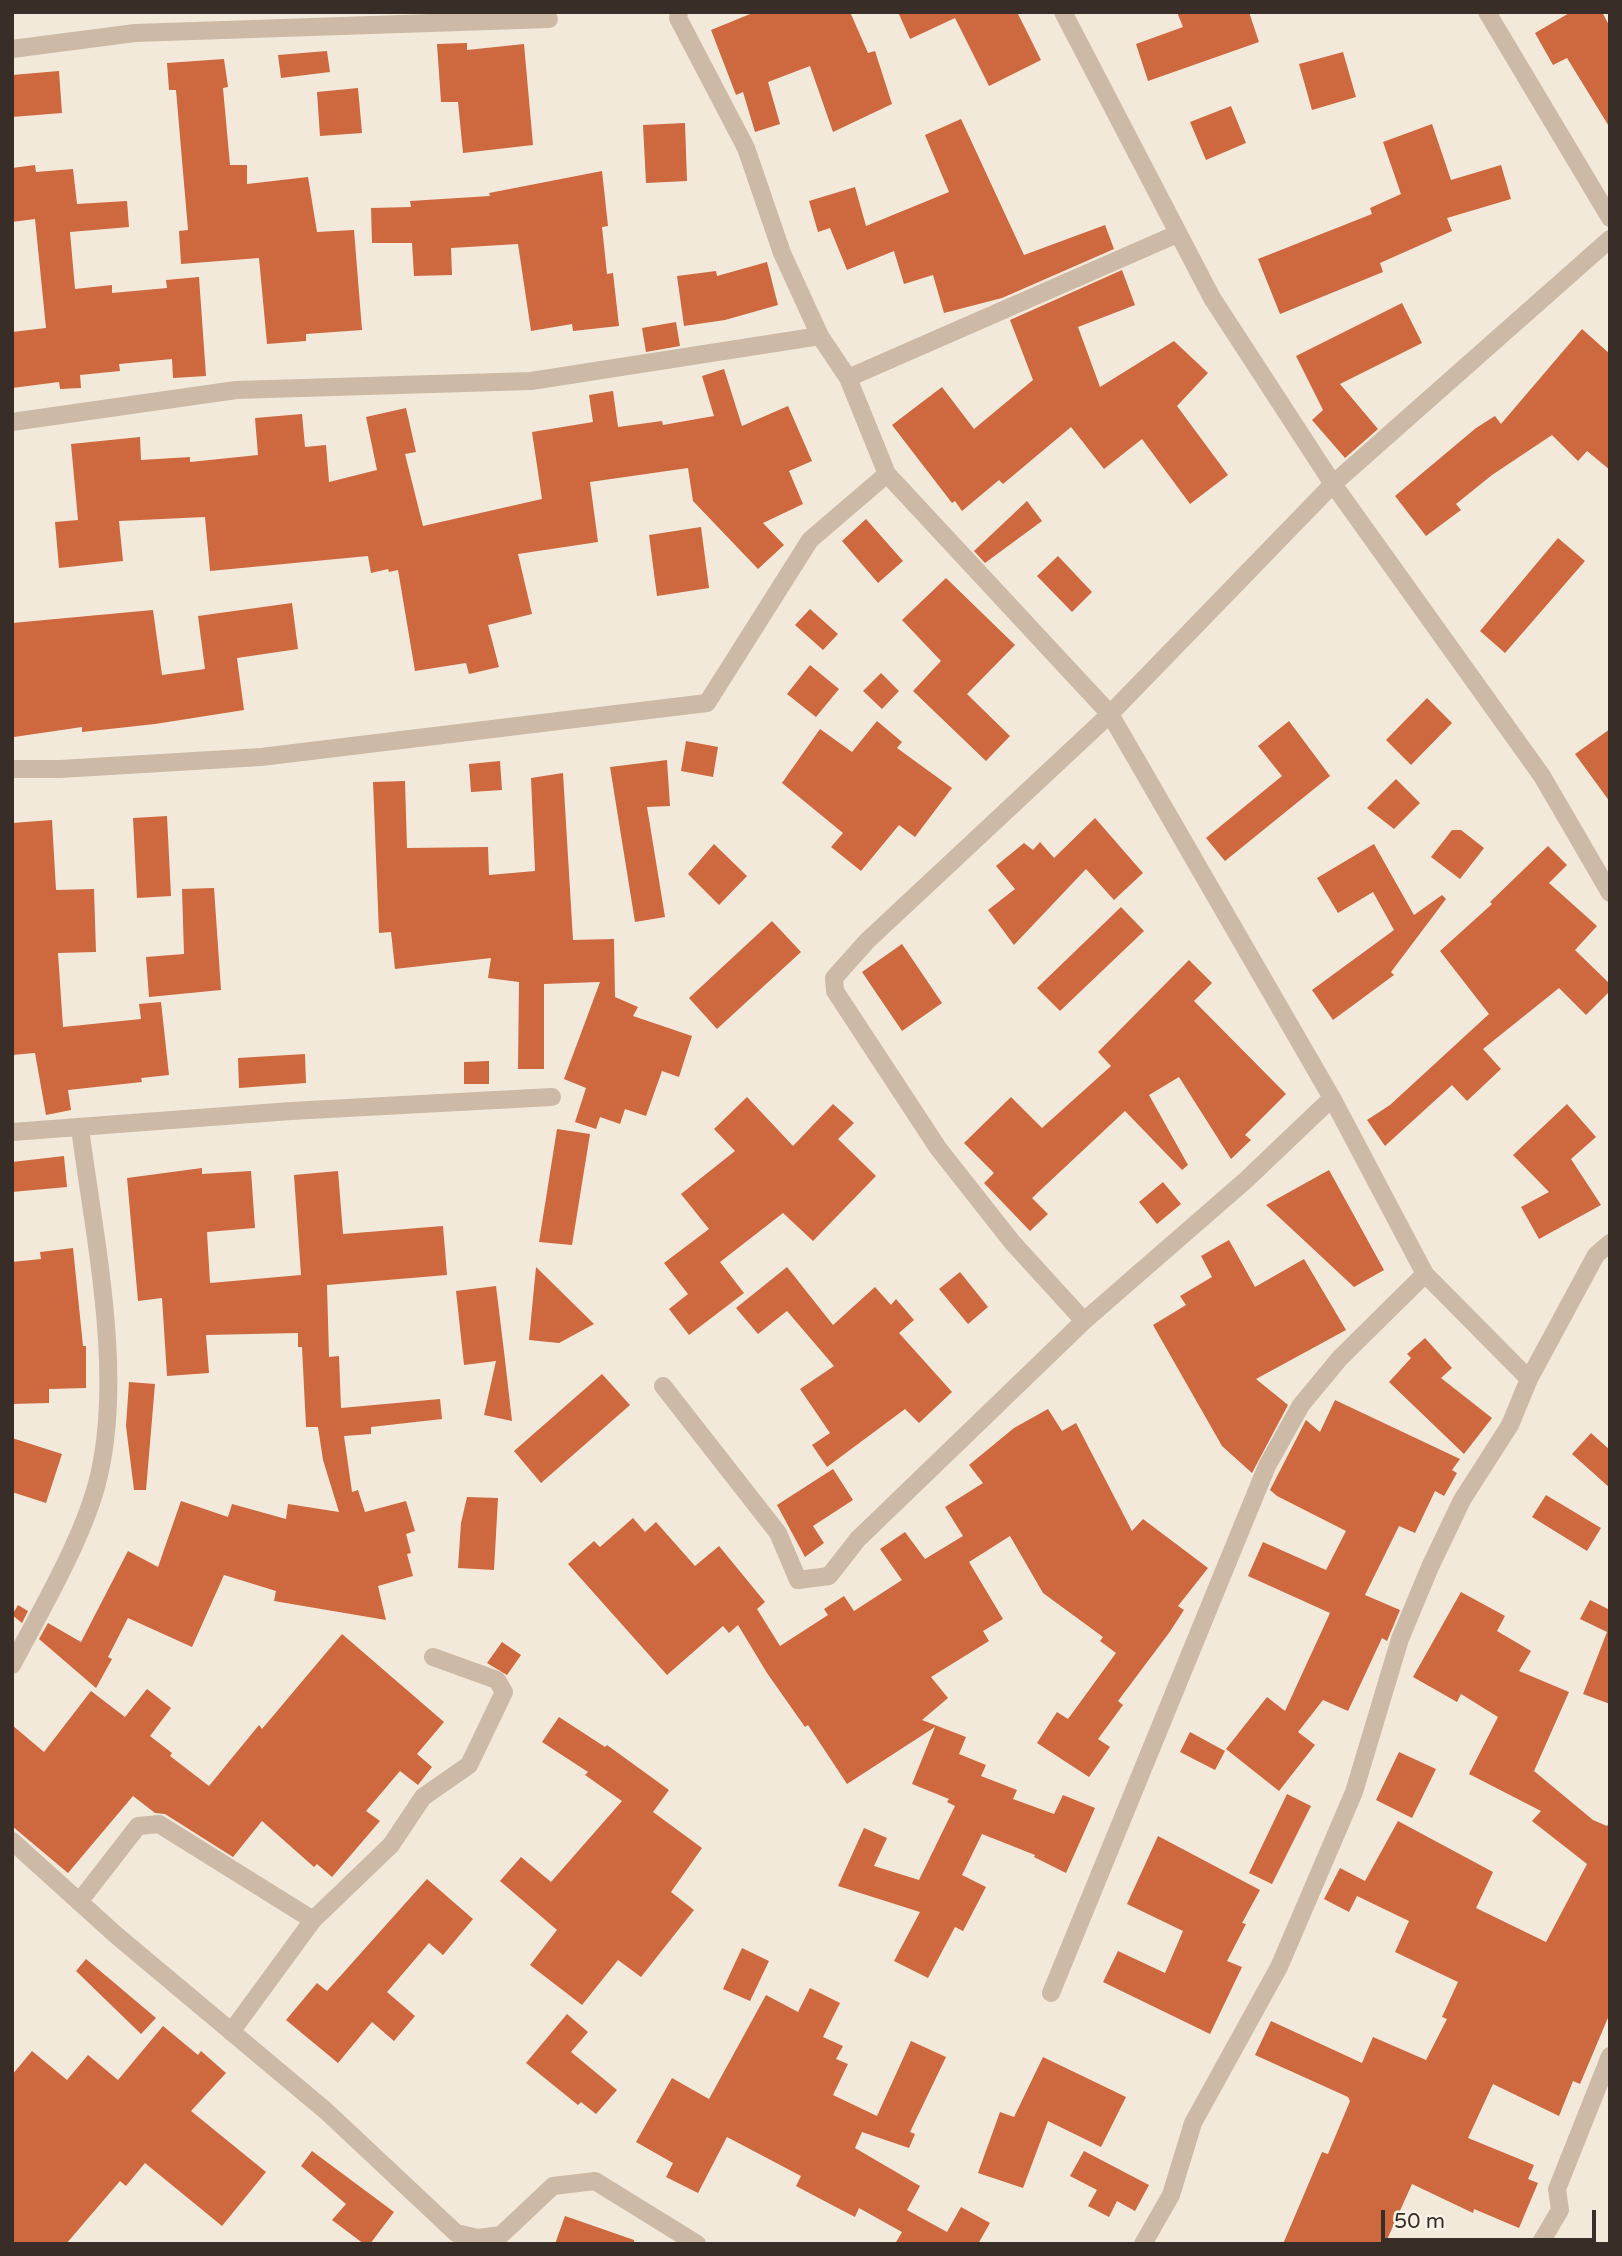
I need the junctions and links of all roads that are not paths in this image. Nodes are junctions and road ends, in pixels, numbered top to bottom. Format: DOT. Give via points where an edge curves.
graph roads {
  1 [pos="679,12"];
  2 [pos="1063,12"];
  3 [pos="1487,12"];
  4 [pos="549,19"];
  5 [pos="12,49"];
  6 [pos="1610,218"];
  7 [pos="1177,233"];
  8 [pos="1610,239"];
  9 [pos="820,336"];
  10 [pos="848,378"];
  11 [pos="12,422"];
  12 [pos="887,474"];
  13 [pos="1333,484"];
  14 [pos="1110,714"];
  15 [pos="12,769"];
  16 [pos="1610,893"];
  17 [pos="552,1097"];
  18 [pos="1332,1098"];
  19 [pos="80,1128"];
  20 [pos="12,1132"];
  21 [pos="1610,1242"];
  22 [pos="1424,1274"];
  23 [pos="1084,1321"];
  24 [pos="1529,1379"];
  25 [pos="663,1386"];
  26 [pos="433,1657"];
  27 [pos="12,1665"];
  28 [pos="12,1841"];
  29 [pos="79,1902"];
  30 [pos="313,1920"];
  31 [pos="1051,1993"];
  32 [pos="232,2032"];
  33 [pos="1610,2056"];
  34 [pos="697,2244"];
  35 [pos="1143,2244"];
  36 [pos="1540,2244"];
  1 -- 9 [label="street" via="678,18 746,148 782,253"];
  2 -- 7 [label="street"];
  3 -- 6 [label="street"];
  4 -- 5 [label="street" via="135,33"];
  7 -- 10 [label="street"];
  7 -- 13 [label="street" via="1212,298"];
  8 -- 13 [label="street"];
  9 -- 10 [label="street"];
  9 -- 11 [label="street" via="531,381 236,390"];
  10 -- 12 [label="street"];
  12 -- 14 [label="street"];
  12 -- 15 [label="street" via="810,540 707,704 261,757"];
  13 -- 14 [label="street"];
  13 -- 16 [label="street" via="1542,776"];
  14 -- 18 [label="street"];
  14 -- 23 [label="street" via="867,940 834,978 835,991 938,1148 1012,1242"];
  17 -- 19 [label="street"];
  18 -- 22 [label="street"];
  18 -- 23 [label="street"];
  19 -- 20 [label="street"];
  19 -- 27 [label="street" via="106,1332 107,1437 96,1488 79,1530"];
  21 -- 24 [label="street" via="1596,1255"];
  22 -- 24 [label="street"];
  22 -- 31 [label="street" via="1340,1358 1301,1405 1267,1466"];
  23 -- 25 [label="street" via="858,1539 829,1576 798,1580 778,1533"];
  24 -- 35 [label="street" via="1510,1424 1462,1500 1430,1567 1400,1639 1354,1792 1279,1967 1193,2123 1171,2195"];
  26 -- 30 [label="street" via="497,1680 504,1692 469,1765 422,1797 391,1845"];
  28 -- 29 [label="street"];
  29 -- 30 [label="street" via="138,1826 159,1824"];
  29 -- 32 [label="street"];
  30 -- 32 [label="street"];
  32 -- 34 [label="street" via="326,2111 456,2233 478,2238 501,2235 553,2186 595,2181"];
  33 -- 36 [label="street" via="1557,2189 1560,2210"];
}
